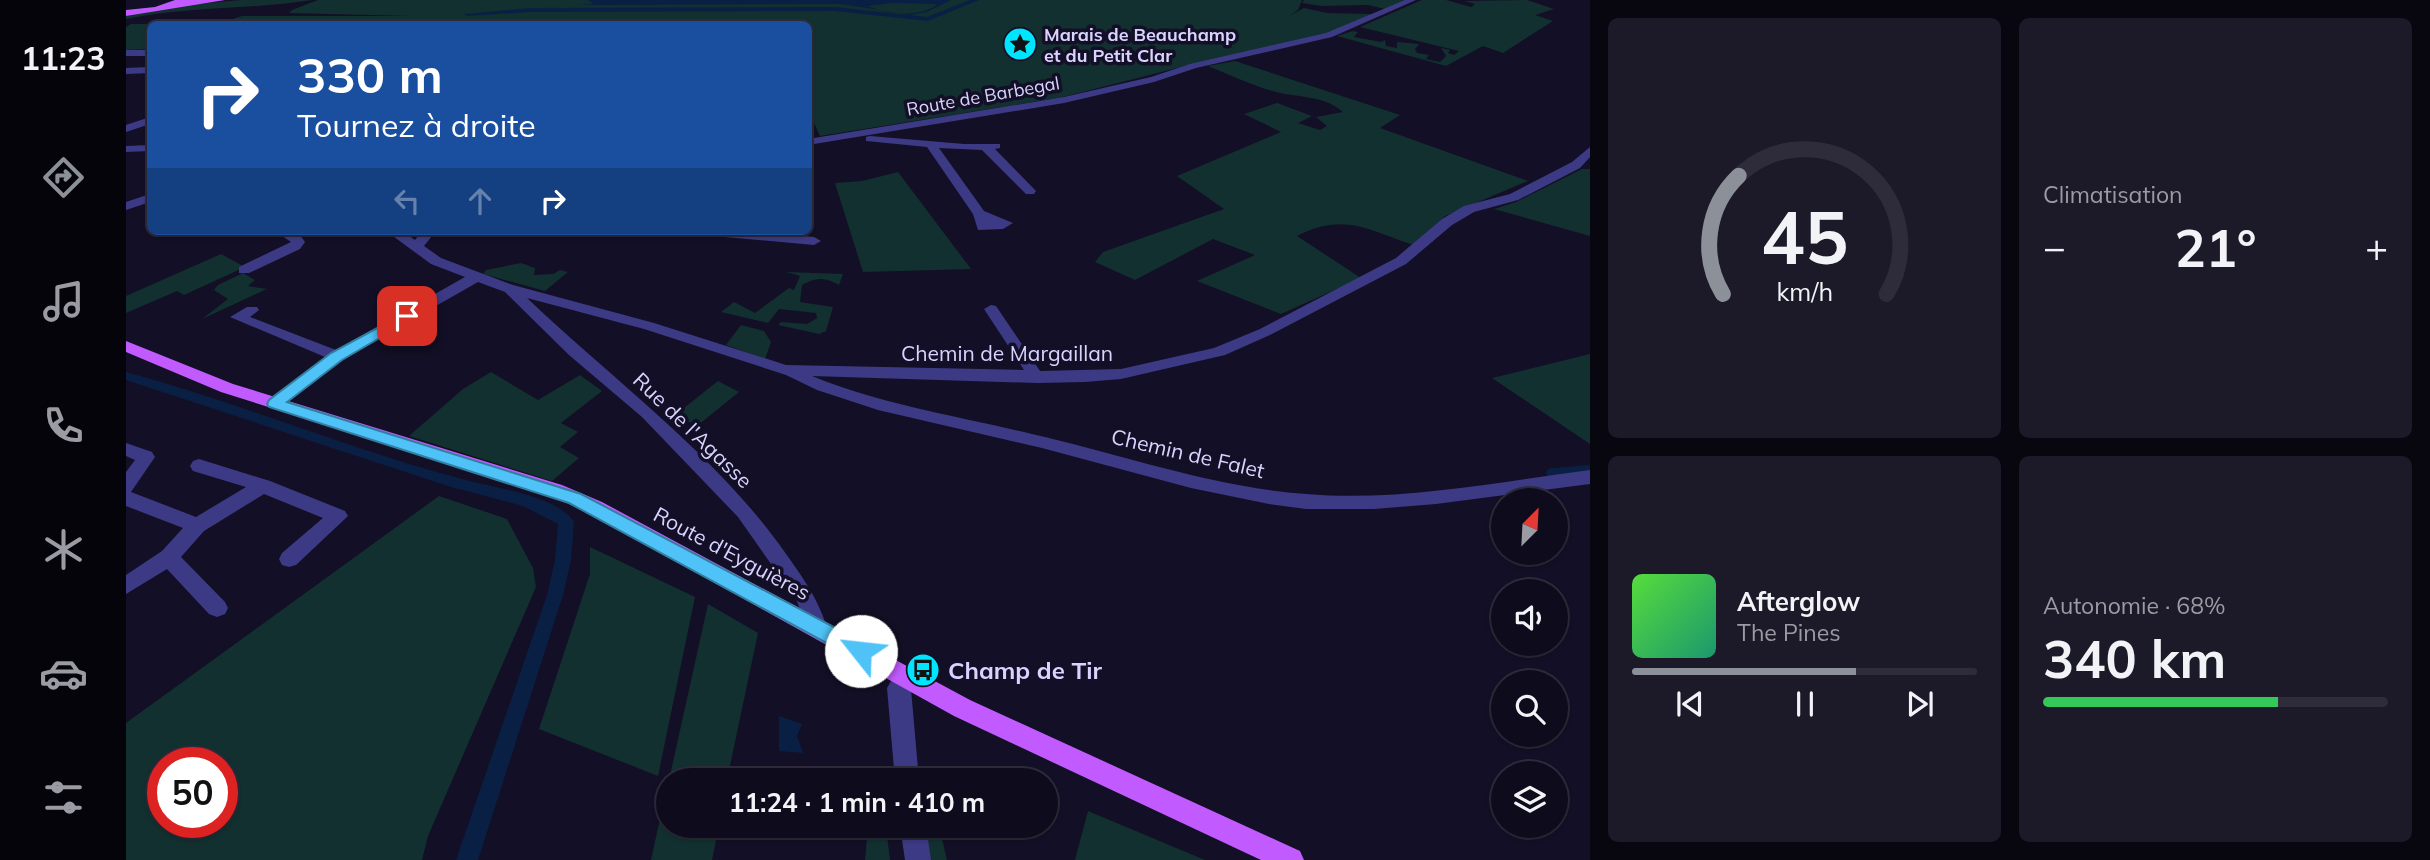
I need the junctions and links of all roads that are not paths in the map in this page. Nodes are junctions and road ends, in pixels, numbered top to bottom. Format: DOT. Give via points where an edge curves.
graph roads {
  1 [pos="183,0"];
  2 [pos="221,0"];
  3 [pos="1412,0"];
  4 [pos="165,7"];
  5 [pos="129,13"];
  6 [pos="126,53"];
  7 [pos="147,53"];
  8 [pos="147,70"];
  9 [pos="126,71"];
  10 [pos="147,121"];
  11 [pos="126,129"];
  12 [pos="853,136"];
  13 [pos="812,141"];
  14 [pos="931,145"];
  15 [pos="147,148"];
  16 [pos="126,149"];
  17 [pos="1590,150"];
  18 [pos="1030,191"];
  19 [pos="147,199"];
  20 [pos="126,206"];
  21 [pos="979,214"];
  22 [pos="290,235"];
  23 [pos="399,235"];
  24 [pos="426,235"];
  25 [pos="747,235"];
  26 [pos="814,241"];
  27 [pos="416,247"];
  28 [pos="244,270"];
  29 [pos="477,276"];
  30 [pos="509,288"];
  31 [pos="991,309"];
  32 [pos="252,310"];
  33 [pos="126,346"];
  34 [pos="337,356"];
  35 [pos="785,370"];
  36 [pos="838,372"];
  37 [pos="1037,378"];
  38 [pos="851,396"];
  39 [pos="275,404"];
  40 [pos="126,449"];
  41 [pos="199,466"];
  42 [pos="1590,477"];
  43 [pos="264,486"];
  44 [pos="126,487"];
  45 [pos="126,498"];
  46 [pos="197,526"];
  47 [pos="169,557"];
  48 [pos="289,559"];
  49 [pos="126,586"];
  50 [pos="217,608"];
  51 [pos="817,627"];
  52 [pos="906,676"];
  53 [pos="906,768"];
  54 [pos="915,838"];
  55 [pos="918,860"];
  56 [pos="1291,860"];
  1 -- 4 [label="main road"];
  2 -- 4 [label="main road"];
  3 -- 12 [label="street, Route de Barbegal" via="1341,32 1303,43 1064,100"];
  4 -- 5 [label="main road"];
  6 -- 7 [label="street"];
  8 -- 9 [label="street"];
  10 -- 11 [label="street"];
  12 -- 13 [label="street"];
  12 -- 14 [label="street"];
  14 -- 18 [label="street" via="991,147"];
  14 -- 21 [label="street"];
  15 -- 16 [label="street"];
  17 -- 37 [label="street, Chemin de Margaillan" via="1576,165 1514,197 1469,209 1401,261 1219,352 1121,374"];
  19 -- 20 [label="street"];
  22 -- 28 [label="street" via="298,242 295,246"];
  23 -- 27 [label="street, Chemin de Margaillan"];
  24 -- 27 [label="street"];
  25 -- 26 [label="street"];
  27 -- 29 [label="street, Chemin de Margaillan" via="436,261"];
  29 -- 30 [label="street, Chemin de Margaillan"];
  29 -- 34 [label="street"];
  30 -- 35 [label="street, Chemin de Margaillan"];
  30 -- 51 [label="street, Rue de l'Agasse" via="648,413 745,512 806,598"];
  31 -- 37 [label="street"];
  32 -- 34 [label="street" via="238,317"];
  33 -- 39 [label="main road, Route d'Eyguières"];
  34 -- 39 [label="street"];
  35 -- 36 [label="street, Chemin de Margaillan"];
  35 -- 38 [label="street, Chemin de Falet"];
  36 -- 37 [label="street, Chemin de Margaillan"];
  36 -- 38 [label="street"];
  38 -- 42 [label="street, Chemin de Falet" via="1262,495 1340,503 1404,500"];
  39 -- 51 [label="main road, Route d'Eyguières" via="555,490"];
  40 -- 44 [label="street" via="146,457"];
  41 -- 43 [label="street"];
  43 -- 46 [label="street"];
  43 -- 48 [label="street" via="338,516"];
  45 -- 46 [label="street"];
  46 -- 47 [label="street"];
  47 -- 49 [label="street"];
  47 -- 50 [label="street"];
  51 -- 52 [label="main road, Route d'Eyguières"];
  52 -- 53 [label="street" via="899,688"];
  52 -- 56 [label="main road, Route d'Eyguières" via="962,708"];
  54 -- 55 [label="street"];
}
